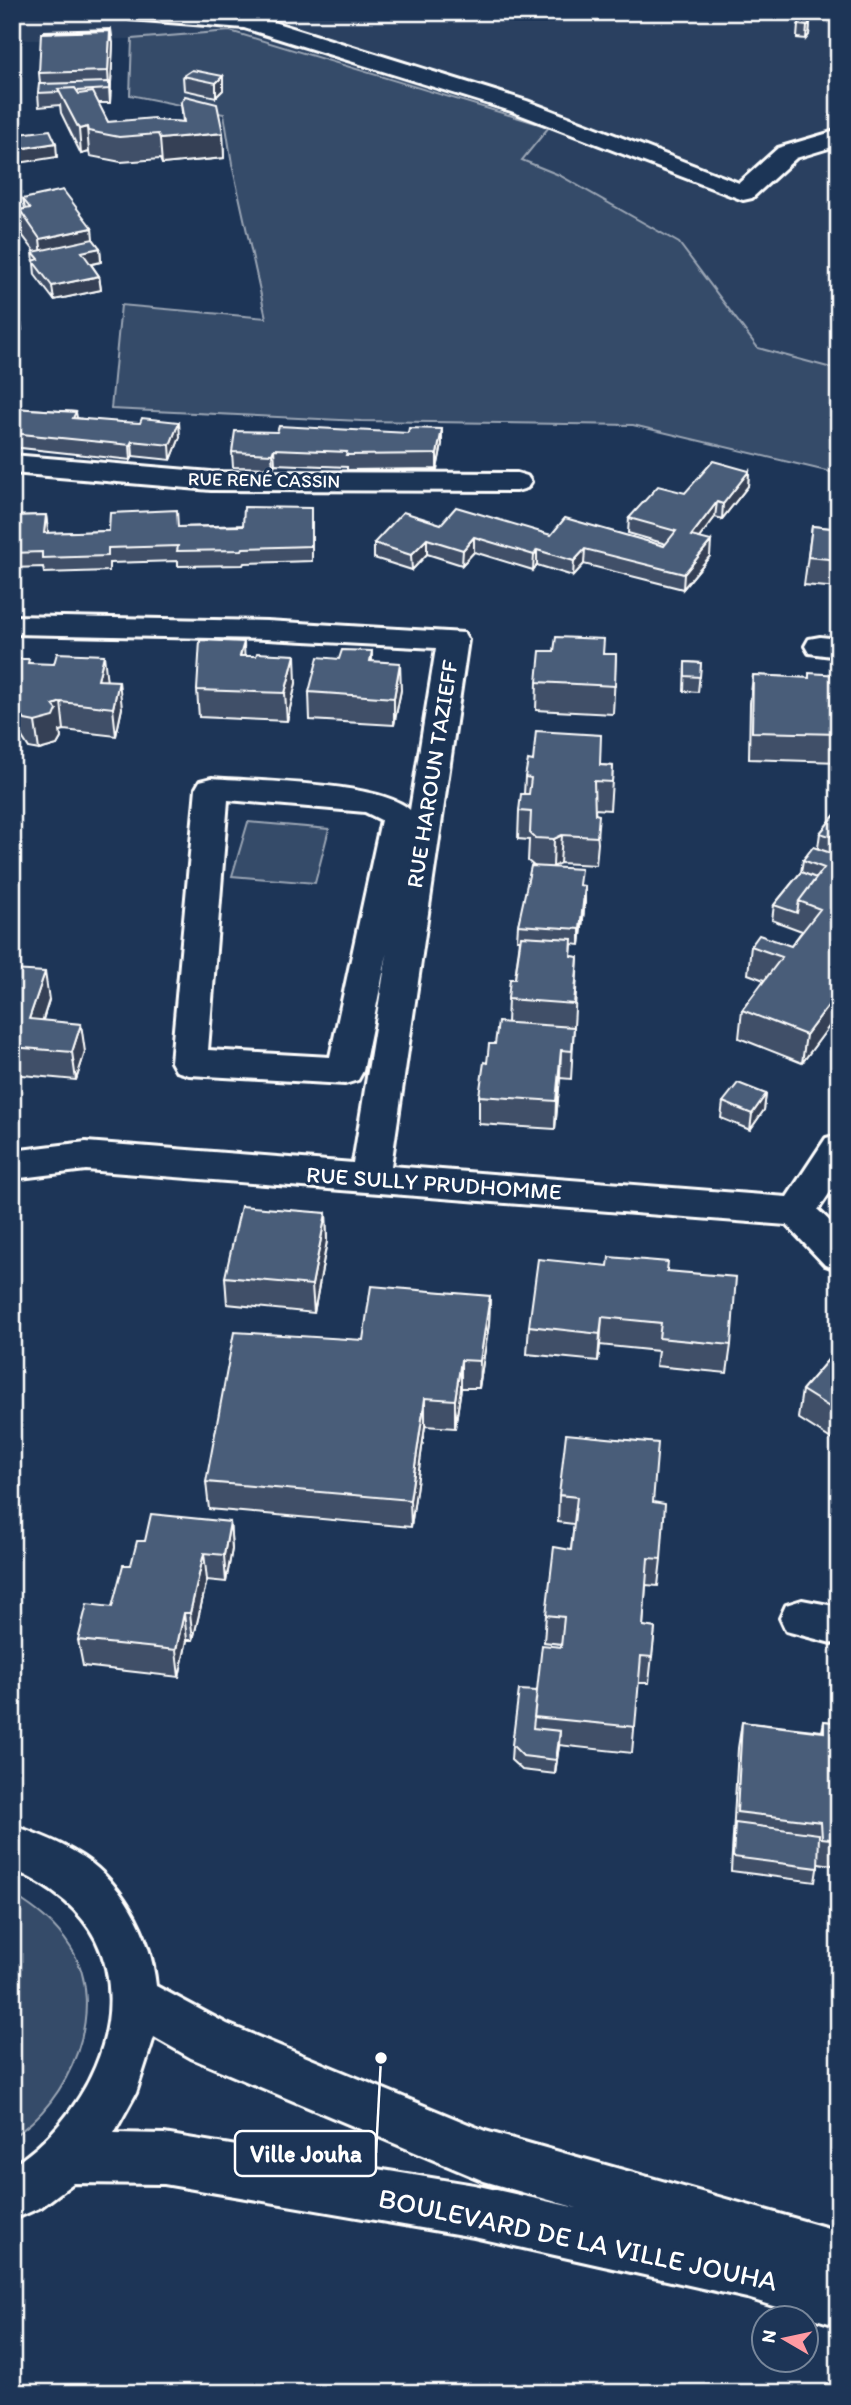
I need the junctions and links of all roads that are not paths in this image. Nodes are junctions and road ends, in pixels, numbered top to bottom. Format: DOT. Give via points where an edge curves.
graph roads {
  1 [pos="130,12"];
  2 [pos="223,12"];
  3 [pos="246,21"];
  4 [pos="839,137"];
  5 [pos="12,464"];
  6 [pos="517,482"];
  7 [pos="12,625"];
  8 [pos="189,1062"];
  9 [pos="839,1148"];
  10 [pos="12,1165"];
  11 [pos="370,1178"];
  12 [pos="797,1212"];
  13 [pos="839,1255"];
  14 [pos="12,1846"];
  15 [pos="135,2000"];
  16 [pos="65,2158"];
  17 [pos="12,2194"];
  18 [pos="839,2257"];
  19 [pos="839,2299"];
  1 -- 3 [label="street"];
  2 -- 3 [label="street"];
  3 -- 4 [label="street" via="519,106 743,193 787,153"];
  5 -- 6 [label="street, RUE RENÉ CASSIN" via="211,481"];
  7 -- 11 [label="street, RUE HAROUN TAZIEFF" via="453,640"];
  8 -- 8 [label="street" via="345,1071 398,817 370,802 212,788"];
  9 -- 12 [label="street"];
  10 -- 11 [label="street, RUE SULLY PRUDHOMME" via="86,1156"];
  11 -- 12 [label="street, RUE SULLY PRUDHOMME"];
  12 -- 13 [label="street"];
  14 -- 15 [label="street" via="37,1854 77,1877 107,1912 127,1953"];
  15 -- 16 [label="street" via="128,2056 104,2109"];
  15 -- 18 [label="street, BOULEVARD DE LA VILLE JOUHA" via="209,2041 484,2156"];
  16 -- 17 [label="street"];
  16 -- 19 [label="street, BOULEVARD DE LA VILLE JOUHA" via="164,2159 474,2211 747,2272"];
}
